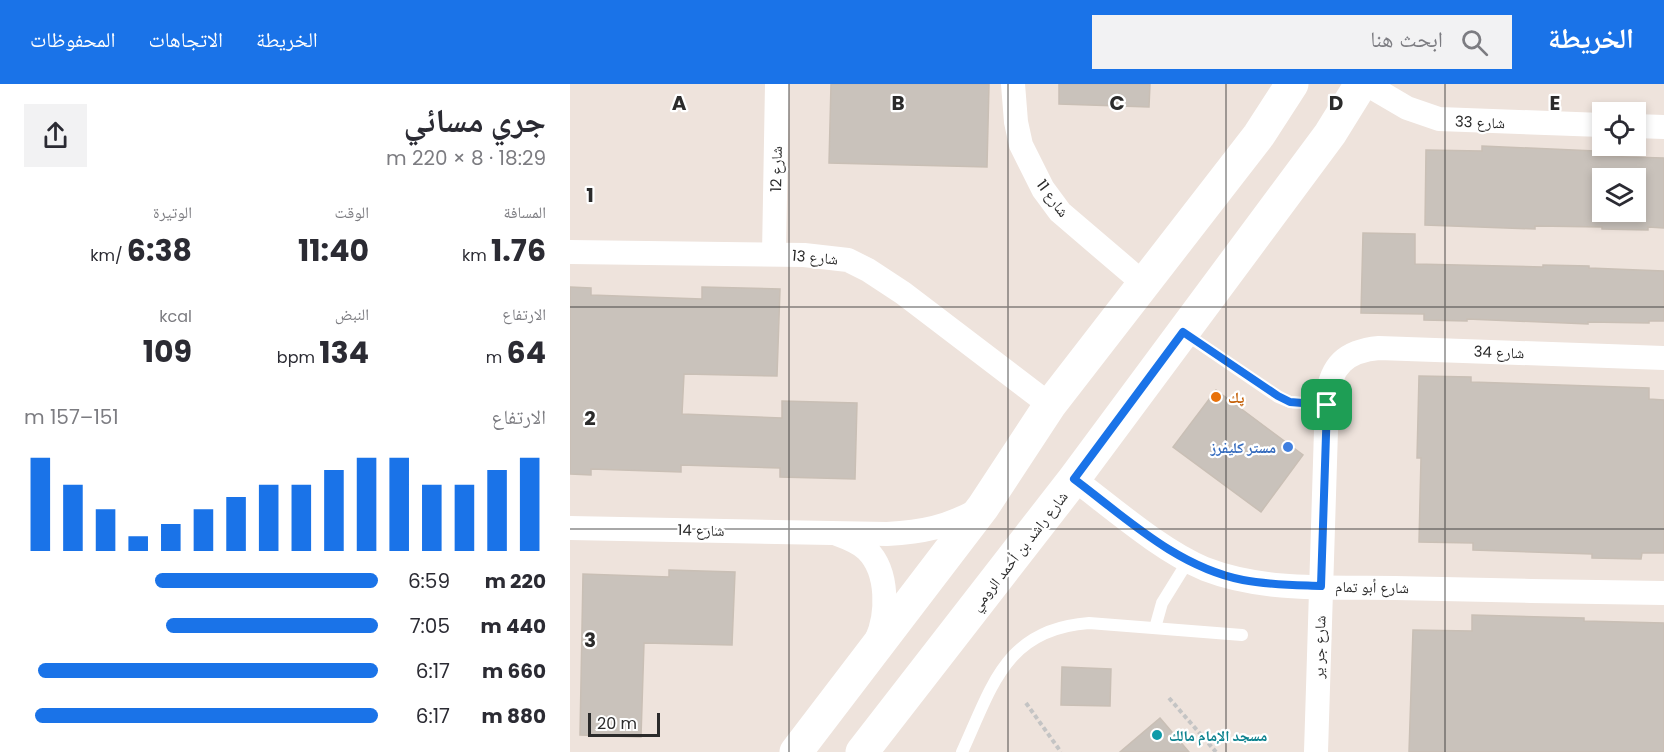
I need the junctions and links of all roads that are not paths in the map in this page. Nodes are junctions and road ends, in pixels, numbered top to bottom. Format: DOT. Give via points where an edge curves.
graph roads {
  1 [pos="777,84"];
  2 [pos="1013,84"];
  3 [pos="1292,84"];
  4 [pos="1361,84"];
  5 [pos="1366,84"];
  6 [pos="1592,125"];
  7 [pos="1646,126"];
  8 [pos="1664,127"];
  9 [pos="570,252"];
  10 [pos="774,254"];
  11 [pos="1143,283"];
  12 [pos="1183,332"];
  13 [pos="1664,358"];
  14 [pos="1339,365"];
  15 [pos="1050,405"];
  16 [pos="1327,405"];
  17 [pos="1074,479"];
  18 [pos="983,507"];
  19 [pos="570,528"];
  20 [pos="832,532"];
  21 [pos="1188,561"];
  22 [pos="1321,586"];
  23 [pos="1664,593"];
  24 [pos="1155,628"];
  25 [pos="1242,635"];
  26 [pos="869,657"];
  27 [pos="806,746"];
  28 [pos="862,752"];
  29 [pos="962,752"];
  30 [pos="1316,752"];
  1 -- 10 [label="street, شارع 12"];
  2 -- 11 [label="street, شارع 11" via="1021,145 1043,189 1060,212"];
  3 -- 11 [label="street" via="1258,135"];
  4 -- 12 [label="street, شارع راشد بن أحمد الرومي" via="1330,134"];
  5 -- 6 [label="street, شارع 33" via="1399,104 1438,119"];
  7 -- 8 [label="street"];
  9 -- 10 [label="street, شارع 13"];
  10 -- 15 [label="street, شارع 13" via="848,260 868,270"];
  11 -- 15 [label="street"];
  12 -- 16 [label="lane" via="1278,396 1290,402"];
  12 -- 17 [label="street, شارع راشد بن أحمد الرومي"];
  13 -- 14 [label="street, شارع 34" via="1379,348 1355,353"];
  14 -- 16 [label="street, شارع جر ير" via="1328,385"];
  15 -- 18 [label="street"];
  16 -- 22 [label="street, شارع جر ير"];
  17 -- 21 [label="street, شارع أبو تمام"];
  17 -- 28 [label="street, شارع راشد بن أحمد الرومي"];
  18 -- 20 [label="street, شارع 14" via="928,530 887,534"];
  18 -- 26 [label="street"];
  19 -- 20 [label="street, شارع 14"];
  20 -- 26 [label="street, شارع 14" via="867,550 881,575 883,619"];
  21 -- 22 [label="street, شارع أبو تمام" via="1242,580"];
  21 -- 24 [label="lane" via="1162,603"];
  22 -- 23 [label="street, شارع أبو تمام"];
  22 -- 30 [label="street, شارع جر ير"];
  24 -- 25 [label="lane"];
  24 -- 29 [label="lane" via="1071,624 1038,636 1000,671"];
  26 -- 27 [label="street"];
}
